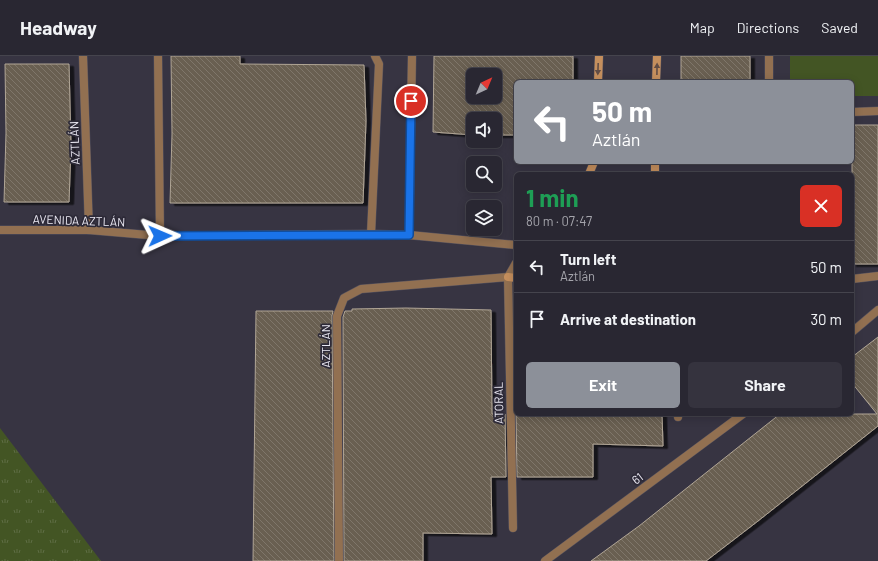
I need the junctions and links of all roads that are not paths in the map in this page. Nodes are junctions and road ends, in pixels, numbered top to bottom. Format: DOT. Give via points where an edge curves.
graph roads {
  1 [pos="83,56"];
  2 [pos="158,56"];
  3 [pos="375,56"];
  4 [pos="412,56"];
  5 [pos="598,56"];
  6 [pos="657,56"];
  7 [pos="769,56"];
  8 [pos="598,80"];
  9 [pos="656,80"];
  10 [pos="769,80"];
  11 [pos="878,111"];
  12 [pos="854,112"];
  13 [pos="0,230"];
  14 [pos="89,230"];
  15 [pos="371,234"];
  16 [pos="409,235"];
  17 [pos="160,236"];
  18 [pos="514,245"];
  19 [pos="878,276"];
  20 [pos="512,277"];
  21 [pos="854,279"];
  22 [pos="878,310"];
  23 [pos="854,330"];
  24 [pos="740,416"];
  25 [pos="513,528"];
  26 [pos="339,561"];
  27 [pos="545,561"];
  1 -- 14 [label="street, AZTLÁN"];
  2 -- 17 [label="street"];
  3 -- 15 [label="street" via="379,64"];
  4 -- 16 [label="street"];
  5 -- 8 [label="street, one-way"];
  9 -- 6 [label="street, one-way"];
  7 -- 10 [label="street"];
  11 -- 12 [label="street"];
  13 -- 14 [label="street, AVENIDA AZTLÁN"];
  14 -- 17 [label="street, AVENIDA AZTLÁN"];
  15 -- 16 [label="street, AVENIDA AZTLÁN"];
  15 -- 17 [label="street, AVENIDA AZTLÁN"];
  16 -- 18 [label="street, AVENIDA AZTLÁN"];
  19 -- 21 [label="street"];
  20 -- 25 [label="street, ATORAL"];
  20 -- 26 [label="street, AZTLÁN" via="361,289 344,298 337,316"];
  22 -- 23 [label="street"];
  24 -- 27 [label="street, 61"];
}
